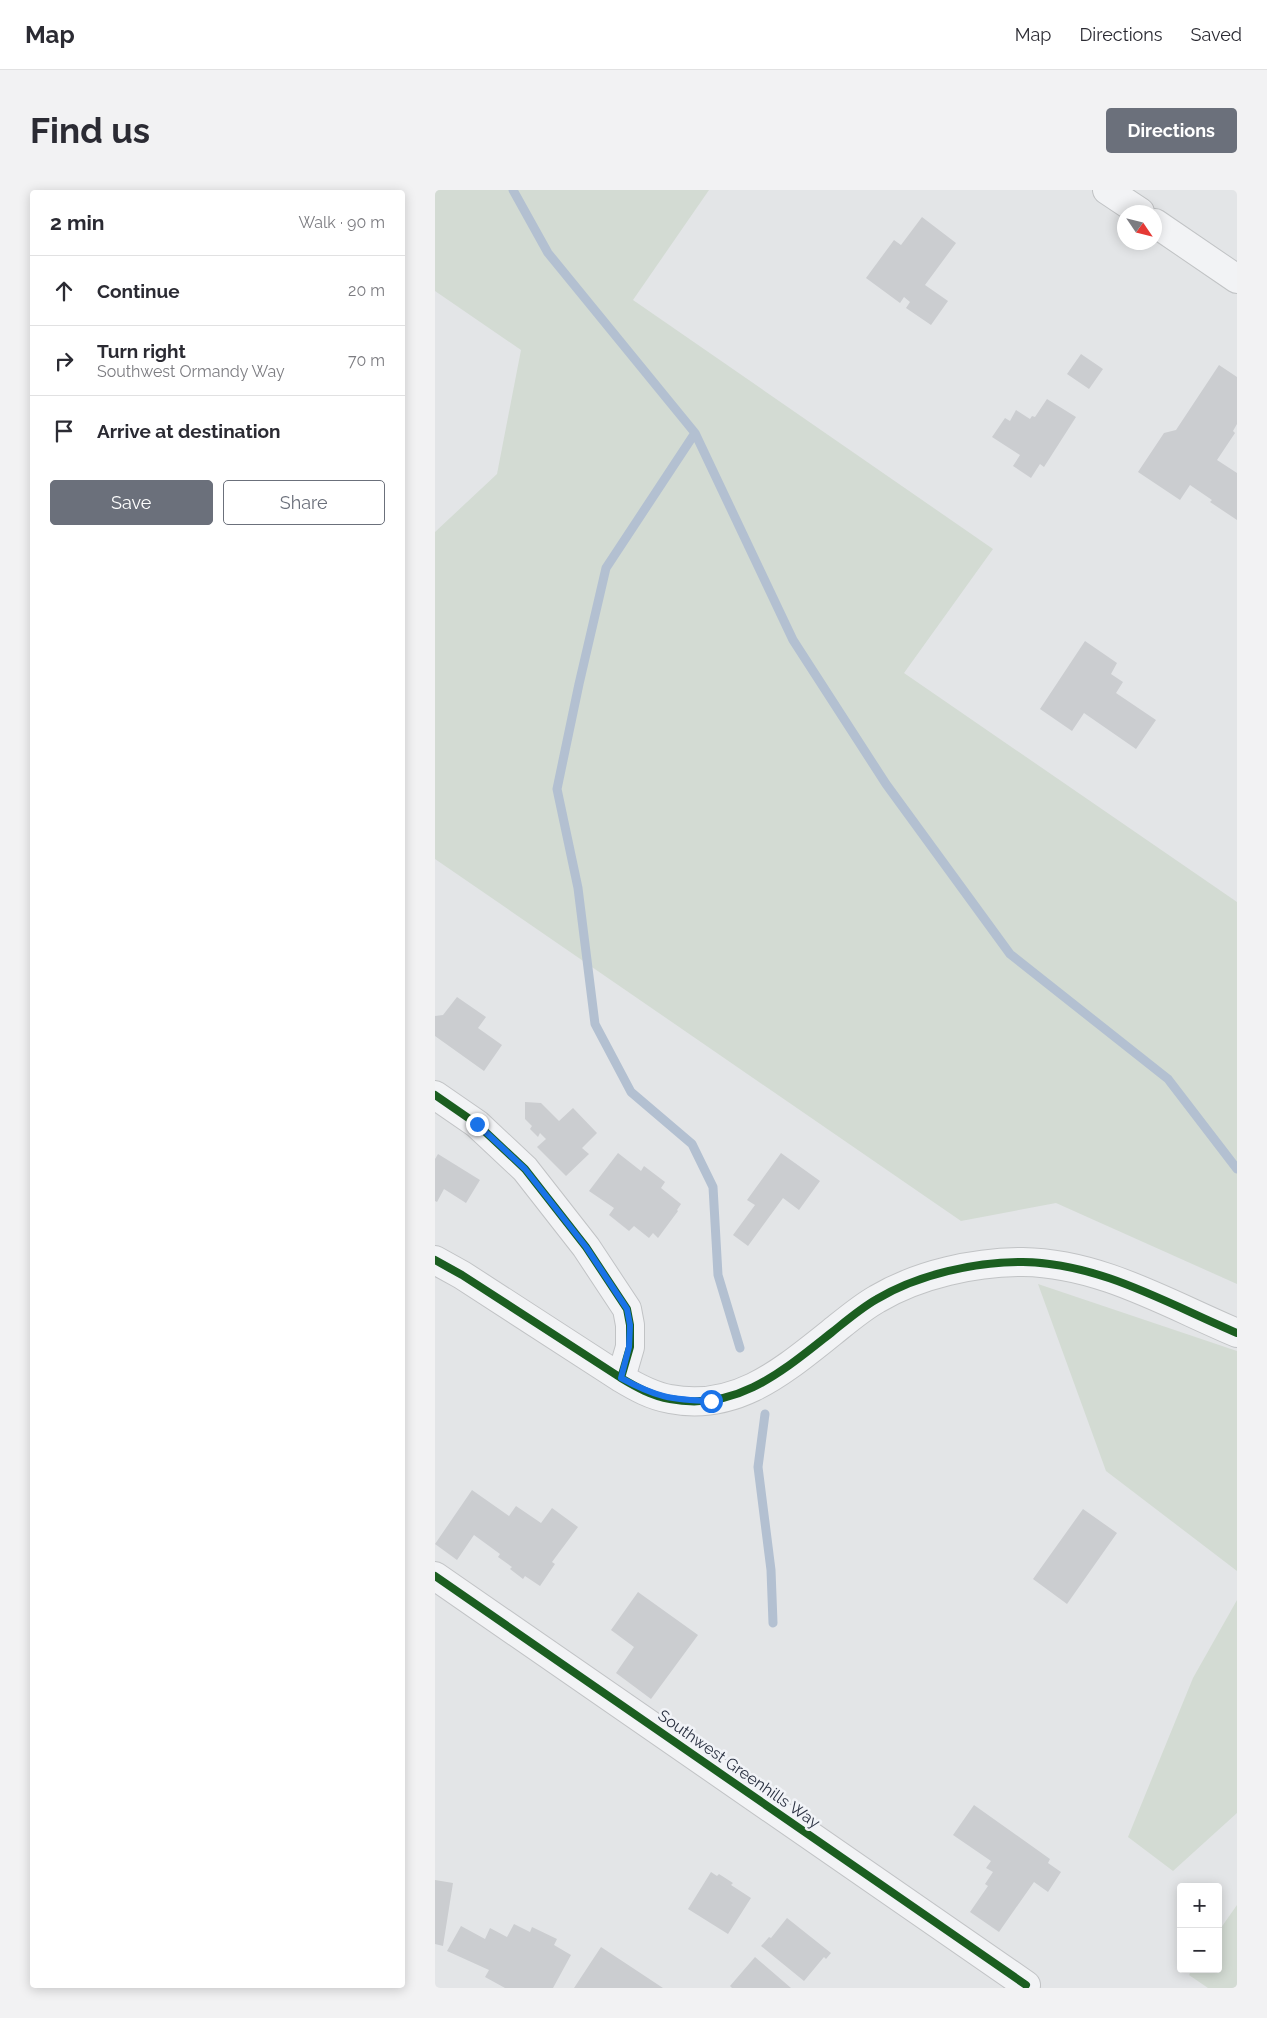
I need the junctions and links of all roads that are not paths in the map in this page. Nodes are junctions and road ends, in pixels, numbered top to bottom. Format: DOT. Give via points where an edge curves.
graph roads {
  1 [pos="1107,190"];
  2 [pos="1130,205"];
  3 [pos="1162,227"];
  4 [pos="1237,279"];
  5 [pos="435,1095"];
  6 [pos="435,1260"];
  7 [pos="1237,1333"];
  8 [pos="621,1378"];
  9 [pos="435,1576"];
  10 [pos="1026,1986"];
  1 -- 2 [label="street"];
  3 -- 4 [label="street"];
  5 -- 8 [label="street" via="477,1124 525,1169 586,1247 627,1309 629,1347"];
  6 -- 8 [label="street"];
  7 -- 8 [label="street" via="1095,1273 1021,1262 963,1268 905,1285 877,1299 792,1364 748,1390 727,1398 711,1401 670,1399"];
  9 -- 10 [label="street, Southwest Greenhills Way"];
}
